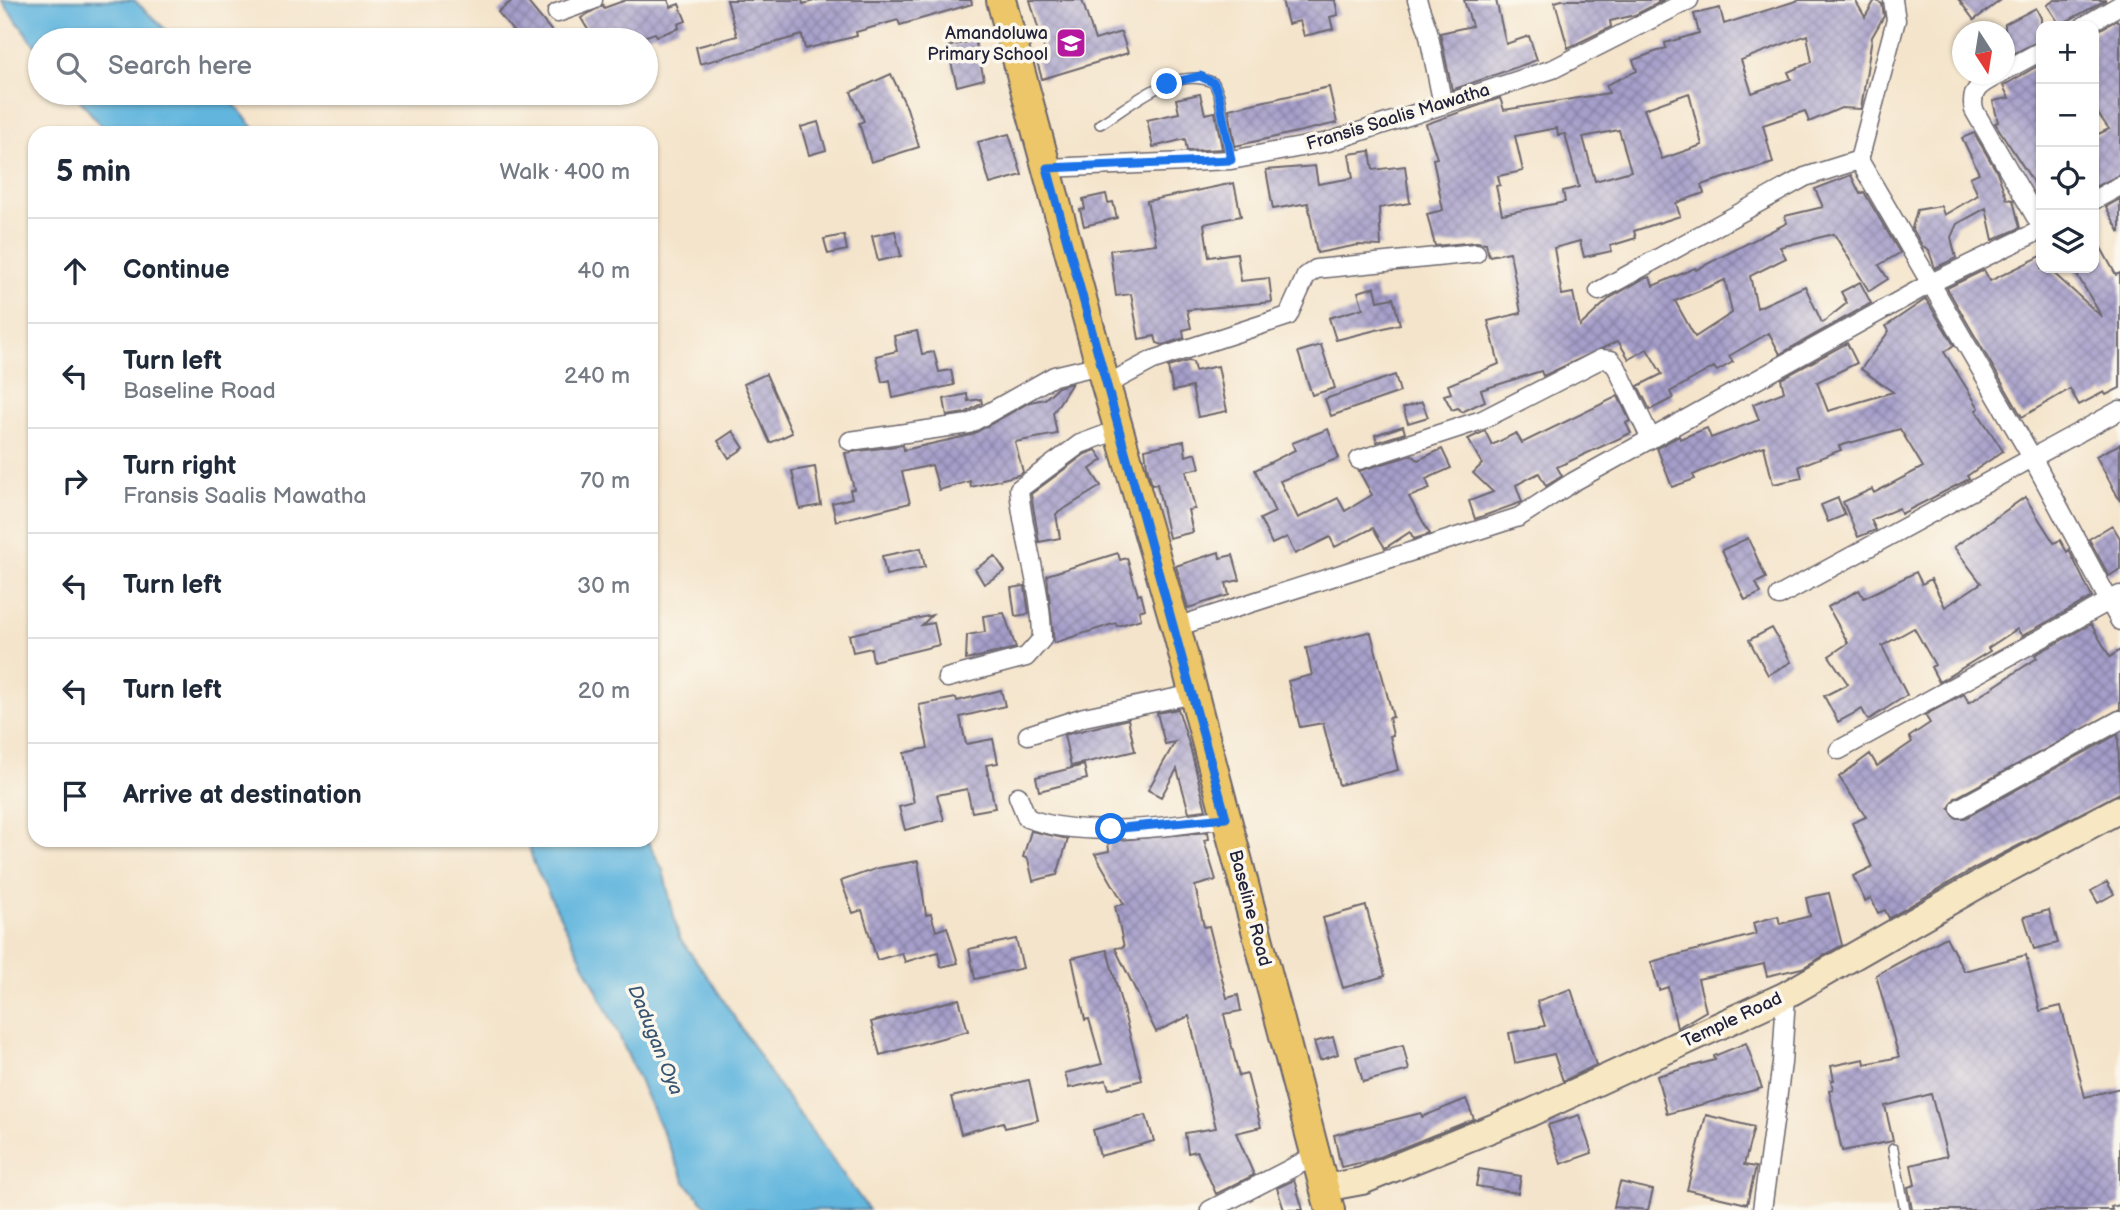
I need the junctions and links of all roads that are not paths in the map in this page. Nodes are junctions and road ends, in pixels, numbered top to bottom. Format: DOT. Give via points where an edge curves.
graph roads {
  1 [pos="593,0"];
  2 [pos="1001,0"];
  3 [pos="1417,0"];
  4 [pos="1689,0"];
  5 [pos="1892,0"];
  6 [pos="2120,5"];
  7 [pos="557,13"];
  8 [pos="2093,21"];
  9 [pos="2036,54"];
  10 [pos="2015,65"];
  11 [pos="1981,84"];
  12 [pos="1444,105"];
  13 [pos="1100,124"];
  14 [pos="1231,160"];
  15 [pos="1859,160"];
  16 [pos="1047,168"];
  17 [pos="2120,186"];
  18 [pos="2099,197"];
  19 [pos="2036,219"];
  20 [pos="2036,230"];
  21 [pos="1476,253"];
  22 [pos="1931,283"];
  23 [pos="1599,291"];
  24 [pos="1103,375"];
  25 [pos="2120,410"];
  26 [pos="1118,430"];
  27 [pos="1651,439"];
  28 [pos="850,441"];
  29 [pos="2033,459"];
  30 [pos="1359,460"];
  31 [pos="1779,596"];
  32 [pos="2115,598"];
  33 [pos="2120,621"];
  34 [pos="1176,627"];
  35 [pos="947,678"];
  36 [pos="1194,694"];
  37 [pos="2120,720"];
  38 [pos="1028,734"];
  39 [pos="1839,750"];
  40 [pos="1018,796"];
  41 [pos="1960,808"];
  42 [pos="2120,810"];
  43 [pos="1226,818"];
  44 [pos="1786,995"];
  45 [pos="1893,1149"];
  46 [pos="1315,1156"];
  47 [pos="1327,1199"];
  48 [pos="1210,1210"];
  49 [pos="1762,1210"];
  50 [pos="1905,1210"];
  1 -- 7 [label="street"];
  2 -- 16 [label="main road, Baseline Road"];
  3 -- 12 [label="street"];
  4 -- 12 [label="street, Fransis Saalis Mawatha" via="1553,69"];
  5 -- 15 [label="street" via="1896,20"];
  6 -- 8 [label="street"];
  9 -- 10 [label="street"];
  11 -- 19 [label="street" via="1973,93 1974,110"];
  12 -- 14 [label="street, Fransis Saalis Mawatha" via="1328,142"];
  13 -- 14 [label="lane" via="1167,84 1200,76 1214,83 1219,95"];
  14 -- 16 [label="street, Fransis Saalis Mawatha"];
  15 -- 22 [label="street"];
  15 -- 23 [label="street" via="1805,177"];
  16 -- 24 [label="main road, Baseline Road"];
  17 -- 18 [label="street"];
  20 -- 22 [label="street"];
  21 -- 24 [label="street" via="1316,270 1306,276 1288,316"];
  22 -- 27 [label="street"];
  22 -- 29 [label="street"];
  24 -- 26 [label="main road, Baseline Road"];
  24 -- 28 [label="street" via="1054,376 969,424"];
  25 -- 29 [label="street"];
  26 -- 34 [label="main road, Baseline Road"];
  26 -- 35 [label="street" via="1080,444 1019,489 1042,639 1026,657"];
  27 -- 30 [label="street" via="1617,368 1611,360 1601,359 1482,420"];
  27 -- 34 [label="street" via="1518,517"];
  29 -- 31 [label="street"];
  29 -- 32 [label="street"];
  32 -- 33 [label="street"];
  32 -- 39 [label="street"];
  34 -- 36 [label="main road, Baseline Road"];
  36 -- 38 [label="street"];
  36 -- 43 [label="main road, Baseline Road"];
  37 -- 41 [label="street"];
  40 -- 43 [label="street" via="1027,818 1052,825 1133,829"];
  42 -- 44 [label="street, Temple Road"];
  43 -- 46 [label="main road, Baseline Road"];
  44 -- 47 [label="street, Temple Road" via="1530,1113"];
  44 -- 49 [label="street" via="1782,1063"];
  45 -- 50 [label="lane"];
  46 -- 47 [label="main road, Baseline Road"];
  46 -- 48 [label="street"];
}
